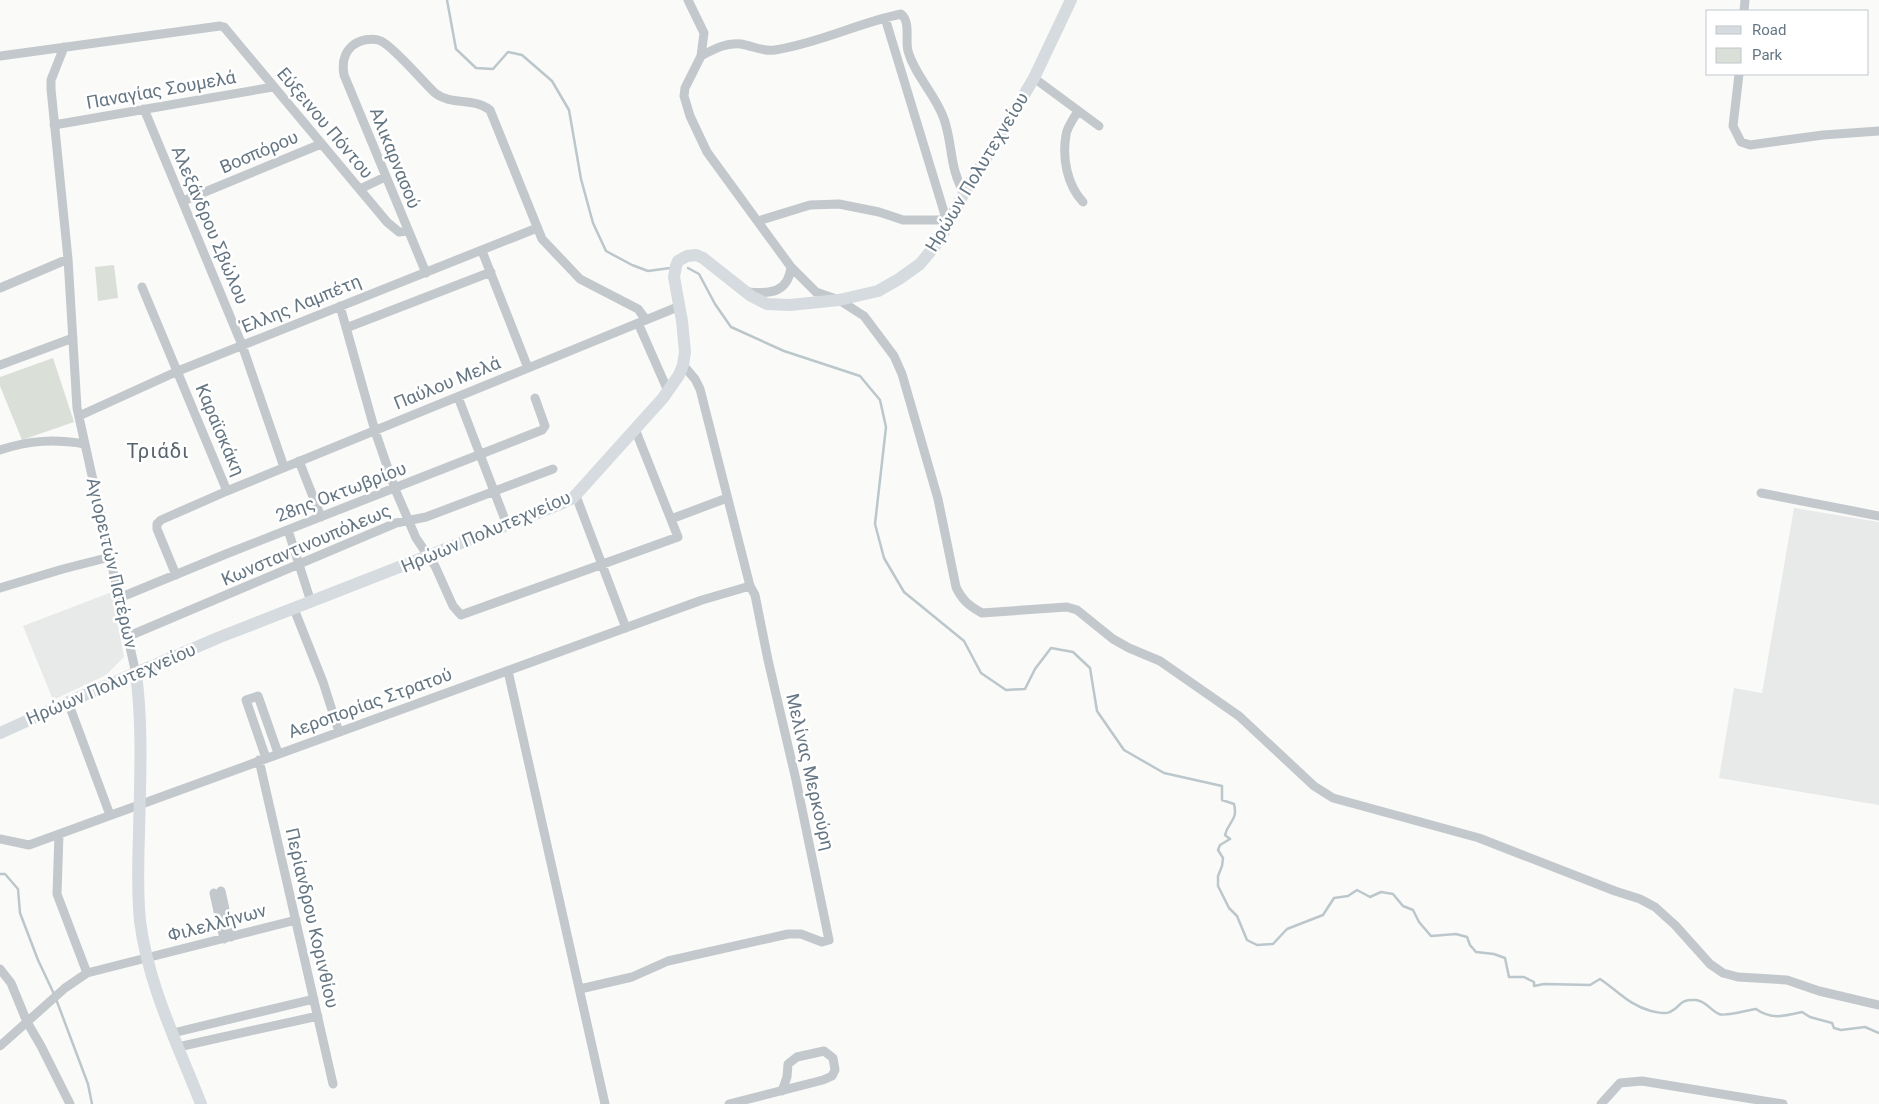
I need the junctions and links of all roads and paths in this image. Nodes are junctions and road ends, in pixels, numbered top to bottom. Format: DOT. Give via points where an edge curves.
graph roads {
  1 [pos="688,0"];
  2 [pos="1071,0"];
  3 [pos="885,18"];
  4 [pos="64,47"];
  5 [pos="0,56"];
  6 [pos="701,56"];
  7 [pos="1739,75"];
  8 [pos="1034,78"];
  9 [pos="273,87"];
  10 [pos="144,109"];
  11 [pos="1078,111"];
  12 [pos="54,125"];
  13 [pos="1099,126"];
  14 [pos="1879,131"];
  15 [pos="321,144"];
  16 [pos="385,177"];
  17 [pos="360,189"];
  18 [pos="964,192"];
  19 [pos="183,201"];
  20 [pos="1083,202"];
  21 [pos="949,220"];
  22 [pos="758,221"];
  23 [pos="537,228"];
  24 [pos="407,230"];
  25 [pos="482,250"];
  26 [pos="68,259"];
  27 [pos="791,268"];
  28 [pos="426,272"];
  29 [pos="491,272"];
  30 [pos="142,287"];
  31 [pos="0,288"];
  32 [pos="747,292"];
  33 [pos="839,300"];
  34 [pos="340,306"];
  35 [pos="680,306"];
  36 [pos="642,321"];
  37 [pos="346,328"];
  38 [pos="73,338"];
  39 [pos="242,345"];
  40 [pos="0,365"];
  41 [pos="683,365"];
  42 [pos="528,368"];
  43 [pos="178,371"];
  44 [pos="668,391"];
  45 [pos="458,397"];
  46 [pos="536,398"];
  47 [pos="79,416"];
  48 [pos="635,429"];
  49 [pos="375,430"];
  50 [pos="85,444"];
  51 [pos="0,450"];
  52 [pos="480,454"];
  53 [pos="299,461"];
  54 [pos="284,467"];
  55 [pos="553,468"];
  56 [pos="394,489"];
  57 [pos="227,491"];
  58 [pos="494,491"];
  59 [pos="1761,493"];
  60 [pos="576,496"];
  61 [pos="727,498"];
  62 [pos="1879,516"];
  63 [pos="321,517"];
  64 [pos="671,519"];
  65 [pos="408,521"];
  66 [pos="507,525"];
  67 [pos="288,530"];
  68 [pos="429,556"];
  69 [pos="110,557"];
  70 [pos="299,565"];
  71 [pos="602,565"];
  72 [pos="176,575"];
  73 [pos="750,586"];
  74 [pos="0,588"];
  75 [pos="120,598"];
  76 [pos="311,602"];
  77 [pos="294,609"];
  78 [pos="626,628"];
  79 [pos="129,636"];
  80 [pos="508,671"];
  81 [pos="136,674"];
  82 [pos="68,702"];
  83 [pos="339,732"];
  84 [pos="0,733"];
  85 [pos="278,753"];
  86 [pos="262,759"];
  87 [pos="140,804"];
  88 [pos="110,815"];
  89 [pos="59,834"];
  90 [pos="0,839"];
  91 [pos="217,892"];
  92 [pos="296,920"];
  93 [pos="228,938"];
  94 [pos="147,959"];
  95 [pos="0,969"];
  96 [pos="87,973"];
  97 [pos="580,989"];
  98 [pos="314,999"];
  99 [pos="1879,1005"];
  100 [pos="318,1016"];
  101 [pos="27,1022"];
  102 [pos="173,1033"];
  103 [pos="0,1046"];
  104 [pos="178,1047"];
  105 [pos="333,1084"];
  106 [pos="782,1091"];
  107 [pos="70,1104"];
  108 [pos="201,1104"];
  109 [pos="605,1104"];
  110 [pos="729,1104"];
  111 [pos="1601,1104"];
  112 [pos="1783,1104"];
  1 -- 6 [label="street" via="704,33"];
  2 -- 8 [label="street, Ηρώων Πολυτεχνείου"];
  3 -- 6 [label="street" via="810,43 772,51 733,44"];
  3 -- 18 [label="street" via="901,14 904,18 908,50 944,118 952,164"];
  3 -- 21 [label="street"];
  4 -- 5 [label="street"];
  4 -- 9 [label="street, Εύξεινου Πόντου" via="224,27"];
  4 -- 12 [label="street, Αγιορειτών Πατέρων" via="51,80"];
  6 -- 22 [label="street" via="685,88 690,116 707,152"];
  7 -- 14 [label="street" via="1733,126 1741,142 1750,145"];
  8 -- 11 [label="street"];
  8 -- 18 [label="street, Ηρώων Πολυτεχνείου"];
  9 -- 10 [label="street, Παναγίας Σουμελά"];
  9 -- 15 [label="street, Εύξεινου Πόντου"];
  10 -- 12 [label="street, Παναγίας Σουμελά"];
  10 -- 19 [label="street, Αλεξάνδρου Σβώλου"];
  11 -- 13 [label="street"];
  11 -- 20 [label="street" via="1066,134 1065,164 1076,194"];
  12 -- 26 [label="street, Αγιορειτών Πατέρων"];
  15 -- 17 [label="street, Εύξεινου Πόντου"];
  15 -- 19 [label="street, Βοσπόρου"];
  16 -- 17 [label="street"];
  16 -- 23 [label="street, Αλικαρνασού" via="344,75 345,55 363,40 381,41 439,96 455,102 477,103 490,110"];
  16 -- 24 [label="street, Αλικαρνασού"];
  17 -- 24 [label="street, Εύξεινου Πόντου" via="392,227 402,232"];
  18 -- 21 [label="street, Ηρώων Πολυτεχνείου"];
  19 -- 39 [label="street, Αλεξάνδρου Σβώλου"];
  21 -- 22 [label="street" via="903,220 839,204 810,206"];
  21 -- 33 [label="street, Ηρώων Πολυτεχνείου" via="939,241 920,264 878,291"];
  22 -- 27 [label="street"];
  23 -- 25 [label="street, Έλλης Λαμπέτη"];
  23 -- 36 [label="street" via="545,242 580,279 638,309"];
  24 -- 28 [label="street, Αλικαρνασού"];
  25 -- 28 [label="street, Έλλης Λαμπέτη"];
  25 -- 29 [label="street"];
  26 -- 31 [label="street"];
  26 -- 38 [label="street, Αγιορειτών Πατέρων"];
  27 -- 32 [label="street" via="784,286 766,293"];
  27 -- 33 [label="street" via="816,292"];
  28 -- 34 [label="street, Έλλης Λαμπέτη"];
  29 -- 37 [label="street"];
  29 -- 42 [label="street"];
  30 -- 43 [label="street, Καραϊσκάκη"];
  32 -- 33 [label="street, Ηρώων Πολυτεχνείου" via="767,304"];
  32 -- 35 [label="street, Ηρώων Πολυτεχνείου" via="707,261 689,255 680,260 674,277"];
  33 -- 99 [label="street" via="864,316 894,356 902,374 938,499 956,587 970,607 982,613 1067,607 1076,610 1113,639 1160,661 1239,716 1314,786 1333,798 1479,838 1640,899 1655,907 1710,964 1723,973 1787,980"];
  34 -- 37 [label="street"];
  34 -- 39 [label="street, Έλλης Λαμπέτη"];
  35 -- 36 [label="street, Παύλου Μελά"];
  35 -- 41 [label="street, Ηρώων Πολυτεχνείου" via="685,345"];
  36 -- 42 [label="street, Παύλου Μελά"];
  36 -- 44 [label="street"];
  37 -- 49 [label="street"];
  38 -- 40 [label="street"];
  38 -- 47 [label="street, Αγιορειτών Πατέρων"];
  39 -- 43 [label="street, Έλλης Λαμπέτη"];
  39 -- 54 [label="street, Αλεξάνδρου Σβώλου"];
  41 -- 44 [label="street, Ηρώων Πολυτεχνείου"];
  41 -- 61 [label="street, Μελίνας Μερκούρη" via="700,389"];
  42 -- 45 [label="street, Παύλου Μελά"];
  43 -- 47 [label="street, Έλλης Λαμπέτη"];
  43 -- 57 [label="street, Καραϊσκάκη"];
  44 -- 48 [label="street, Ηρώων Πολυτεχνείου"];
  45 -- 49 [label="street, Παύλου Μελά"];
  45 -- 52 [label="street"];
  46 -- 52 [label="street, 28ης Οκτωβρίου" via="544,429"];
  47 -- 50 [label="street, Αγιορειτών Πατέρων"];
  48 -- 60 [label="street, Ηρώων Πολυτεχνείου"];
  48 -- 64 [label="street"];
  49 -- 53 [label="street, Παύλου Μελά"];
  49 -- 56 [label="street"];
  50 -- 51 [label="street" via="41,440"];
  50 -- 69 [label="street, Αγιορειτών Πατέρων"];
  52 -- 56 [label="street, 28ης Οκτωβρίου"];
  52 -- 58 [label="street"];
  53 -- 54 [label="street, Παύλου Μελά"];
  53 -- 63 [label="street"];
  54 -- 57 [label="street, Παύλου Μελά"];
  55 -- 58 [label="street, Κωνσταντινουπόλεως"];
  56 -- 63 [label="street, 28ης Οκτωβρίου"];
  56 -- 65 [label="street"];
  57 -- 72 [label="street, Καραϊσκάκη" via="158,522 157,529"];
  58 -- 65 [label="street, Κωνσταντινουπόλεως" via="426,518"];
  58 -- 66 [label="street"];
  59 -- 62 [label="street"];
  60 -- 66 [label="street, Ηρώων Πολυτεχνείου"];
  60 -- 71 [label="street"];
  61 -- 64 [label="street"];
  61 -- 73 [label="street, Μελίνας Μερκούρη"];
  63 -- 67 [label="street, 28ης Οκτωβρίου"];
  64 -- 71 [label="street" via="678,537"];
  65 -- 68 [label="street"];
  65 -- 70 [label="street, Κωνσταντινουπόλεως" via="396,523"];
  66 -- 68 [label="street, Ηρώων Πολυτεχνείου"];
  67 -- 70 [label="street"];
  67 -- 72 [label="street, 28ης Οκτωβρίου"];
  68 -- 71 [label="street" via="456,612 463,616"];
  68 -- 76 [label="street, Ηρώων Πολυτεχνείου"];
  69 -- 74 [label="street"];
  69 -- 75 [label="street, Αγιορειτών Πατέρων"];
  70 -- 76 [label="street"];
  70 -- 79 [label="street, Κωνσταντινουπόλεως"];
  71 -- 78 [label="street"];
  72 -- 75 [label="street, 28ης Οκτωβρίου"];
  73 -- 78 [label="street, Αεροπορίας Στρατού"];
  73 -- 97 [label="street, Μελίνας Μερκούρη" via="755,595 829,940 822,942 801,934 788,934 668,961 632,976"];
  75 -- 79 [label="street, Αγιορειτών Πατέρων"];
  76 -- 77 [label="street, Ηρώων Πολυτεχνείου"];
  77 -- 81 [label="street, Ηρώων Πολυτεχνείου"];
  77 -- 83 [label="street"];
  78 -- 80 [label="street, Αεροπορίας Στρατού"];
  79 -- 81 [label="street, Αγιορειτών Πατέρων"];
  80 -- 83 [label="street, Αεροπορίας Στρατού"];
  80 -- 97 [label="street"];
  81 -- 82 [label="street, Ηρώων Πολυτεχνείου"];
  81 -- 87 [label="street, Αγιορειτών Πατέρων"];
  82 -- 84 [label="street, Ηρώων Πολυτεχνείου"];
  82 -- 88 [label="street"];
  83 -- 85 [label="street, Αεροπορίας Στρατού"];
  85 -- 86 [label="street, Αεροπορίας Στρατού"];
  85 -- 86 [label="street, Περίανδρου Κορινθίου" via="258,696 246,700"];
  86 -- 87 [label="street, Αεροπορίας Στρατού"];
  86 -- 92 [label="street, Περίανδρου Κορινθίου"];
  87 -- 88 [label="street, Αεροπορίας Στρατού"];
  87 -- 94 [label="street, Αγιορειτών Πατέρων" via="138,890"];
  88 -- 89 [label="street, Αεροπορίας Στρατού"];
  89 -- 90 [label="street, Αεροπορίας Στρατού" via="29,845"];
  89 -- 96 [label="street" via="57,894"];
  91 -- 93 [label="street"];
  92 -- 93 [label="street, Φιλελλήνων"];
  92 -- 98 [label="street, Περίανδρου Κορινθίου"];
  93 -- 94 [label="street, Φιλελλήνων"];
  94 -- 96 [label="street, Φιλελλήνων"];
  94 -- 102 [label="street, Αγιορειτών Πατέρων"];
  95 -- 101 [label="street" via="11,983"];
  96 -- 101 [label="street"];
  97 -- 109 [label="street"];
  98 -- 100 [label="street, Περίανδρου Κορινθίου"];
  98 -- 102 [label="street"];
  100 -- 104 [label="street"];
  100 -- 105 [label="street, Περίανδρου Κορινθίου"];
  101 -- 103 [label="street"];
  101 -- 107 [label="street"];
  102 -- 104 [label="street, Αγιορειτών Πατέρων"];
  104 -- 108 [label="street, Αγιορειτών Πατέρων"];
  106 -- 106 [label="street" via="832,1076 835,1068 831,1056 821,1050 792,1059"];
  106 -- 110 [label="street"];
  111 -- 112 [label="street" via="1620,1083 1642,1081"];
}
